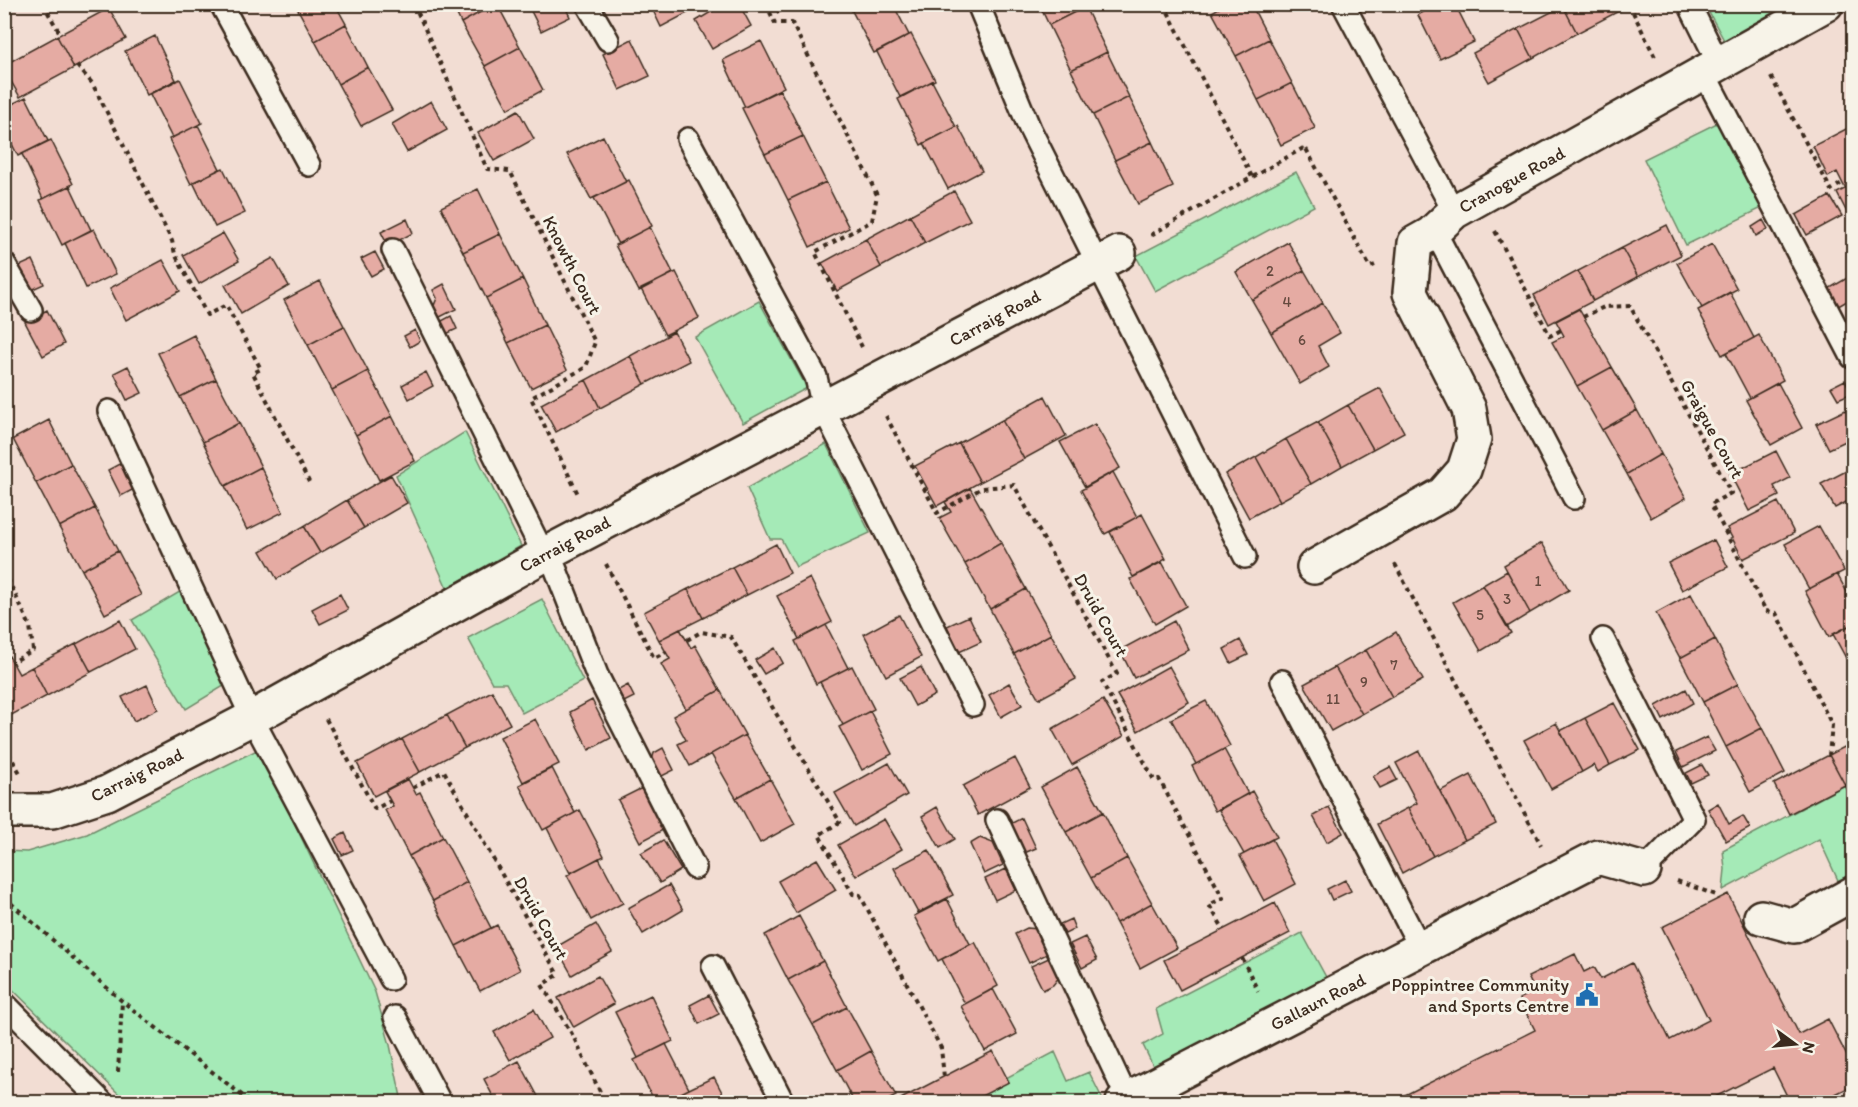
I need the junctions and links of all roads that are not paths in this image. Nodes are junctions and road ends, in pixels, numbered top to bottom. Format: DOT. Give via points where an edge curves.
graph roads {
  1 [pos="221,4"];
  2 [pos="587,4"];
  3 [pos="978,4"];
  4 [pos="1342,4"];
  5 [pos="1689,4"];
  6 [pos="1826,4"];
  7 [pos="608,40"];
  8 [pos="1711,68"];
  9 [pos="688,139"];
  10 [pos="309,165"];
  11 [pos="1466,205"];
  12 [pos="1423,239"];
  13 [pos="393,250"];
  14 [pos="1109,259"];
  15 [pos="4,263"];
  16 [pos="30,310"];
  17 [pos="1852,357"];
  18 [pos="823,408"];
  19 [pos="109,411"];
  20 [pos="1574,498"];
  21 [pos="546,553"];
  22 [pos="1245,557"];
  23 [pos="1314,567"];
  24 [pos="1603,639"];
  25 [pos="1282,681"];
  26 [pos="973,705"];
  27 [pos="252,718"];
  28 [pos="4,811"];
  29 [pos="996,820"];
  30 [pos="695,867"];
  31 [pos="1644,870"];
  32 [pos="1854,894"];
  33 [pos="1761,917"];
  34 [pos="1421,948"];
  35 [pos="713,966"];
  36 [pos="391,979"];
  37 [pos="4,1003"];
  38 [pos="395,1017"];
  39 [pos="102,1102"];
  40 [pos="440,1102"];
  41 [pos="783,1102"];
  42 [pos="1126,1102"];
  1 -- 10 [label="lane"];
  2 -- 7 [label="lane"];
  3 -- 14 [label="lane" via="1030,129"];
  4 -- 11 [label="lane"];
  5 -- 8 [label="lane"];
  6 -- 8 [label="street, Cranogue Road"];
  8 -- 11 [label="street, Cranogue Road"];
  8 -- 17 [label="lane"];
  9 -- 18 [label="lane" via="816,377"];
  11 -- 12 [label="street, Cranogue Road"];
  12 -- 20 [label="lane" via="1443,245"];
  12 -- 23 [label="street" via="1410,293 1469,409 1474,439 1464,470 1443,494"];
  13 -- 21 [label="lane"];
  14 -- 18 [label="street, Carraig Road"];
  14 -- 22 [label="lane"];
  15 -- 16 [label="lane"];
  18 -- 21 [label="street, Carraig Road"];
  18 -- 26 [label="lane"];
  19 -- 27 [label="lane"];
  21 -- 27 [label="street, Carraig Road"];
  21 -- 30 [label="lane" via="597,675"];
  24 -- 31 [label="lane" via="1694,819"];
  25 -- 34 [label="lane"];
  27 -- 28 [label="street, Carraig Road" via="107,793 52,811"];
  27 -- 36 [label="lane"];
  29 -- 42 [label="lane"];
  31 -- 34 [label="street, Gallaun Road" via="1598,857"];
  32 -- 33 [label="street" via="1794,926"];
  34 -- 42 [label="street, Gallaun Road"];
  35 -- 41 [label="lane"];
  37 -- 39 [label="lane"];
  38 -- 40 [label="lane"];
}
